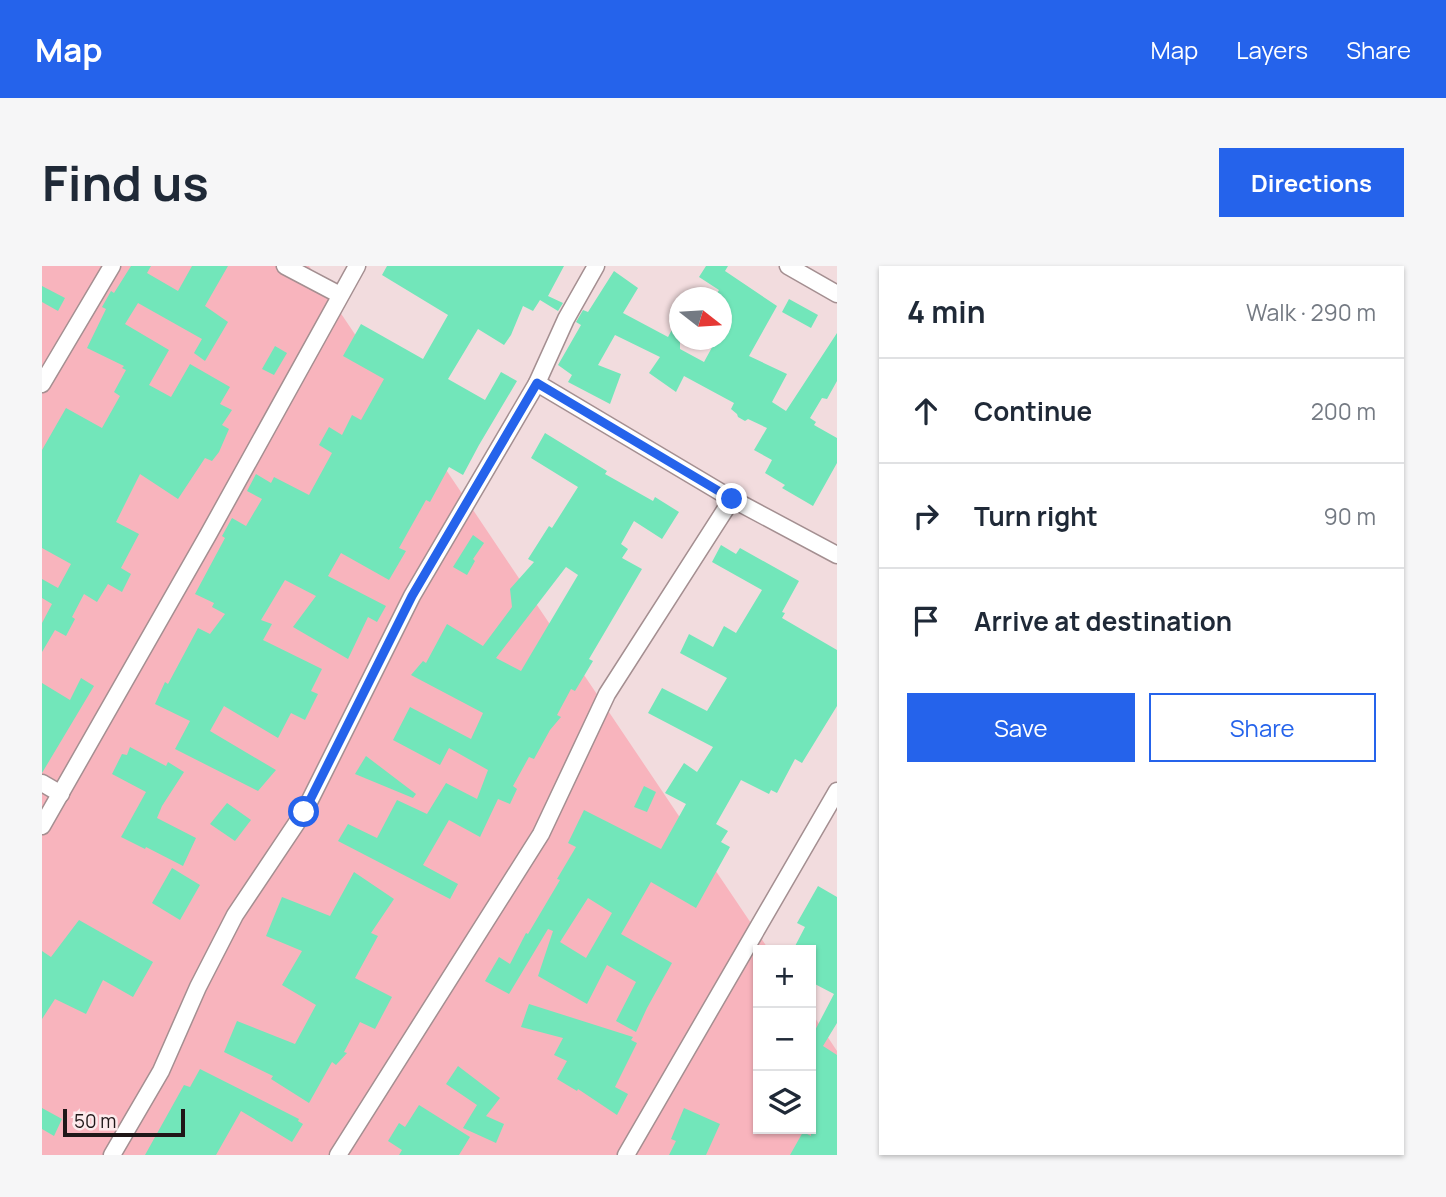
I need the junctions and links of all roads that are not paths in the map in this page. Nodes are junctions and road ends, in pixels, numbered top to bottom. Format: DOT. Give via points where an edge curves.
graph roads {
  1 [pos="112,266"];
  2 [pos="285,266"];
  3 [pos="357,266"];
  4 [pos="596,266"];
  5 [pos="788,266"];
  6 [pos="837,294"];
  7 [pos="340,295"];
  8 [pos="537,383"];
  9 [pos="42,384"];
  10 [pos="732,499"];
  11 [pos="837,555"];
  12 [pos="42,783"];
  13 [pos="837,791"];
  14 [pos="61,794"];
  15 [pos="42,826"];
  16 [pos="112,1155"];
  17 [pos="338,1155"];
  18 [pos="626,1155"];
  1 -- 9 [label="street"];
  2 -- 7 [label="street"];
  3 -- 7 [label="street"];
  4 -- 8 [label="street"];
  5 -- 6 [label="street"];
  7 -- 14 [label="street"];
  8 -- 10 [label="street"];
  8 -- 16 [label="street" via="412,596 304,812 235,915 161,1071"];
  10 -- 11 [label="street"];
  10 -- 17 [label="street" via="607,694 541,834"];
  12 -- 14 [label="street"];
  13 -- 18 [label="street"];
  14 -- 15 [label="street"];
}
